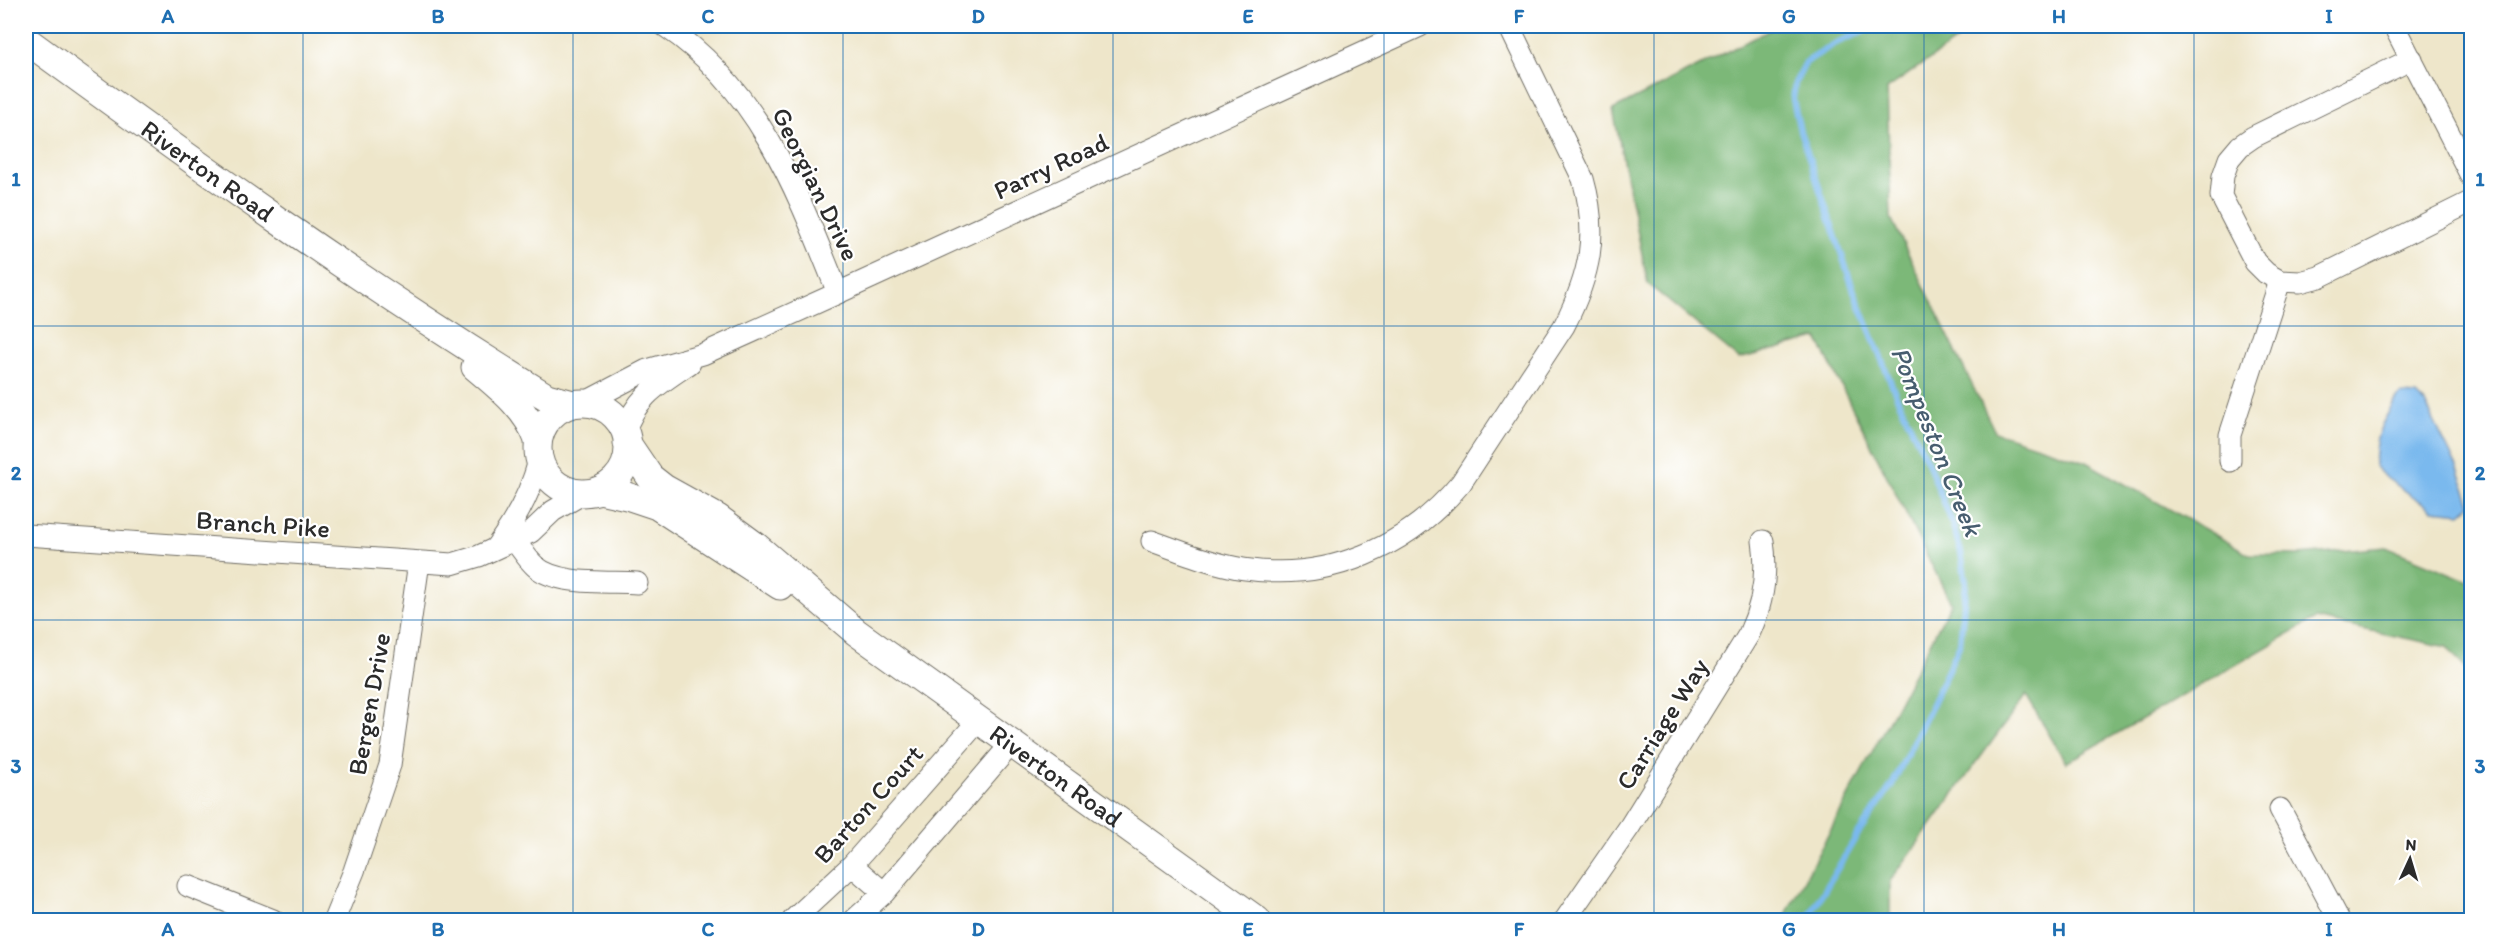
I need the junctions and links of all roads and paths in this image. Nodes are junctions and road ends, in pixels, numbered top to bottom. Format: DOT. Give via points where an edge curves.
graph roads {
  1 [pos="665,26"];
  2 [pos="1420,26"];
  3 [pos="1509,26"];
  4 [pos="2394,26"];
  5 [pos="26,40"];
  6 [pos="2412,59"];
  7 [pos="2472,178"];
  8 [pos="2472,201"];
  9 [pos="2280,281"];
  10 [pos="838,293"];
  11 [pos="391,298"];
  12 [pos="703,354"];
  13 [pos="579,403"];
  14 [pos="626,437"];
  15 [pos="538,451"];
  16 [pos="2230,460"];
  17 [pos="592,492"];
  18 [pos="26,535"];
  19 [pos="514,540"];
  20 [pos="1152,541"];
  21 [pos="1763,541"];
  22 [pos="494,550"];
  23 [pos="419,562"];
  24 [pos="637,583"];
  25 [pos="856,632"];
  26 [pos="979,720"];
  27 [pos="1012,743"];
  28 [pos="2280,808"];
  29 [pos="852,865"];
  30 [pos="188,886"];
  31 [pos="884,893"];
  32 [pos="273,921"];
  33 [pos="334,921"];
  34 [pos="793,921"];
  35 [pos="854,921"];
  36 [pos="1257,921"];
  37 [pos="1565,921"];
  38 [pos="2339,921"];
  1 -- 10 [label="street, Georgian Drive" via="692,44 742,96 780,159"];
  2 -- 10 [label="street, Parry Road"];
  3 -- 20 [label="street" via="1584,179 1593,228 1592,251 1564,326 1461,483 1422,523 1398,539 1370,554 1308,572 1219,564"];
  4 -- 6 [label="street"];
  5 -- 11 [label="main road, Riverton Road" via="211,176"];
  6 -- 7 [label="street"];
  6 -- 9 [label="street" via="2253,137 2229,159 2221,196 2255,262"];
  8 -- 9 [label="street" via="2319,277 2300,282"];
  9 -- 16 [label="street" via="2230,435"];
  10 -- 12 [label="street, Parry Road"];
  11 -- 13 [label="main road, Riverton Road" via="547,397"];
  11 -- 15 [label="main road, Riverton Road" via="516,403 534,429"];
  12 -- 13 [label="street, Parry Road" via="647,370"];
  12 -- 14 [label="street, Parry Road" via="636,405"];
  13 -- 14 [label="main road" via="602,407 612,414"];
  13 -- 15 [label="main road" via="548,418"];
  14 -- 17 [label="main road" via="627,460 621,472 613,482"];
  14 -- 25 [label="main road, Riverton Road" via="651,477 756,546"];
  15 -- 17 [label="main road" via="546,475 554,484 565,490"];
  15 -- 22 [label="street" via="530,491"];
  17 -- 19 [label="street, Branch Pike" via="553,511 531,532"];
  17 -- 25 [label="main road, Riverton Road" via="657,506"];
  18 -- 23 [label="street, Branch Pike"];
  19 -- 22 [label="street, Branch Pike"];
  19 -- 24 [label="street" via="535,566 549,575"];
  21 -- 37 [label="street, Carriage Way" via="1763,591 1749,634 1630,826"];
  22 -- 23 [label="street, Branch Pike" via="452,564"];
  23 -- 33 [label="street, Bergen Drive" via="390,765"];
  25 -- 26 [label="main road, Riverton Road"];
  26 -- 27 [label="main road, Riverton Road"];
  26 -- 29 [label="street, Barton Court"];
  27 -- 31 [label="street"];
  27 -- 36 [label="main road, Riverton Road"];
  28 -- 38 [label="street"];
  29 -- 31 [label="street"];
  29 -- 34 [label="street, Barton Court"];
  30 -- 32 [label="street"];
  31 -- 35 [label="street"];
}
